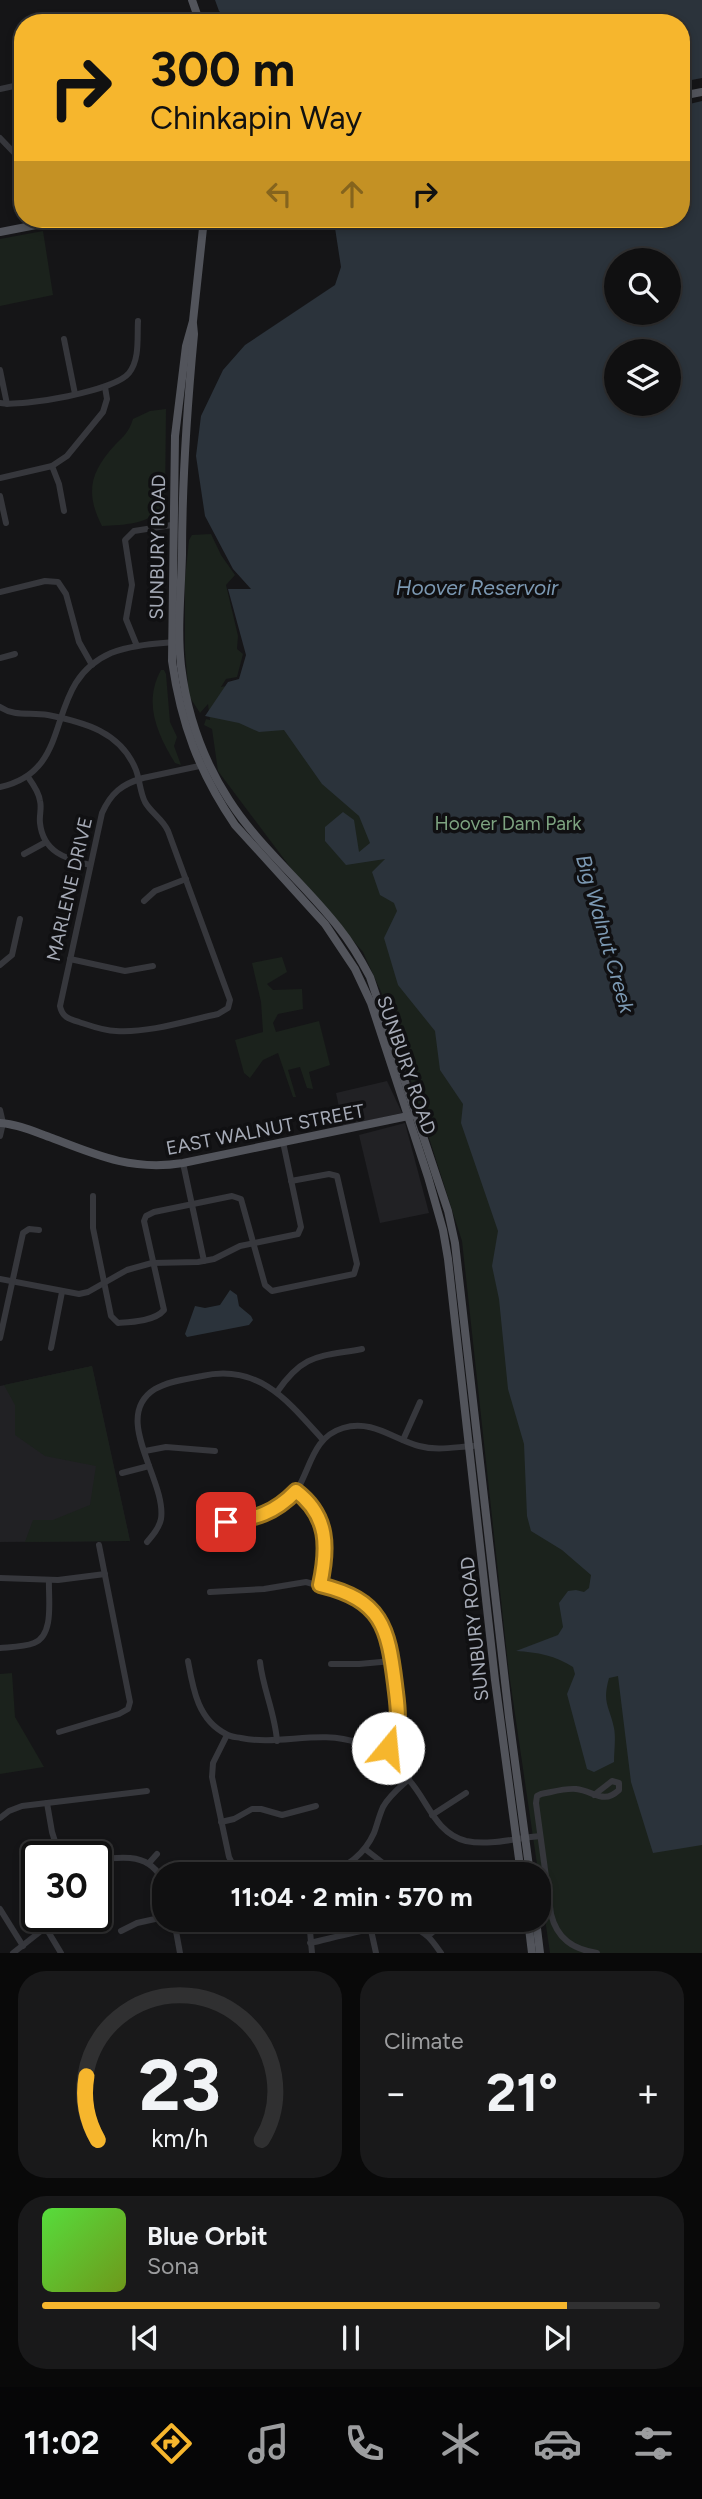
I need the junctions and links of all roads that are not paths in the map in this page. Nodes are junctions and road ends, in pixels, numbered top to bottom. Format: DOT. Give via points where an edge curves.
graph roads {
  1 [pos="0,138"];
  2 [pos="14,153"];
  3 [pos="203,228"];
  4 [pos="138,321"];
  5 [pos="193,321"];
  6 [pos="64,339"];
  7 [pos="0,370"];
  8 [pos="106,387"];
  9 [pos="75,394"];
  10 [pos="4,404"];
  11 [pos="52,466"];
  12 [pos="0,478"];
  13 [pos="0,496"];
  14 [pos="64,511"];
  15 [pos="6,523"];
  16 [pos="172,525"];
  17 [pos="0,592"];
  18 [pos="176,642"];
  19 [pos="137,646"];
  20 [pos="15,654"];
  21 [pos="0,658"];
  22 [pos="92,665"];
  23 [pos="0,707"];
  24 [pos="60,718"];
  25 [pos="204,765"];
  26 [pos="28,777"];
  27 [pos="138,780"];
  28 [pos="0,787"];
  29 [pos="46,842"];
  30 [pos="24,854"];
  31 [pos="90,866"];
  32 [pos="186,879"];
  33 [pos="144,901"];
  34 [pos="20,919"];
  35 [pos="70,959"];
  36 [pos="0,965"];
  37 [pos="153,965"];
  38 [pos="0,1110"];
  39 [pos="412,1115"];
  40 [pos="1,1123"];
  41 [pos="0,1136"];
  42 [pos="283,1142"];
  43 [pos="183,1163"];
  44 [pos="291,1181"];
  45 [pos="93,1196"];
  46 [pos="192,1204"];
  47 [pos="39,1230"];
  48 [pos="254,1243"];
  49 [pos="204,1261"];
  50 [pos="152,1263"];
  51 [pos="0,1279"];
  52 [pos="12,1282"];
  53 [pos="104,1284"];
  54 [pos="62,1292"];
  55 [pos="0,1338"];
  56 [pos="51,1348"];
  57 [pos="362,1349"];
  58 [pos="277,1392"];
  59 [pos="420,1402"];
  60 [pos="323,1440"];
  61 [pos="403,1440"];
  62 [pos="474,1446"];
  63 [pos="145,1451"];
  64 [pos="215,1451"];
  65 [pos="149,1466"];
  66 [pos="122,1474"];
  67 [pos="296,1491"];
  68 [pos="226,1522"];
  69 [pos="147,1542"];
  70 [pos="99,1545"];
  71 [pos="104,1574"];
  72 [pos="0,1578"];
  73 [pos="49,1580"];
  74 [pos="320,1585"];
  75 [pos="210,1592"];
  76 [pos="0,1648"];
  77 [pos="188,1661"];
  78 [pos="392,1661"];
  79 [pos="260,1662"];
  80 [pos="331,1664"];
  81 [pos="59,1732"];
  82 [pos="226,1735"];
  83 [pos="277,1741"];
  84 [pos="383,1756"];
  85 [pos="409,1779"];
  86 [pos="147,1791"];
  87 [pos="466,1793"];
  88 [pos="594,1795"];
  89 [pos="47,1803"];
  90 [pos="316,1806"];
  91 [pos="432,1815"];
  92 [pos="0,1818"];
  93 [pos="221,1822"];
  94 [pos="540,1836"];
  95 [pos="521,1838"];
  96 [pos="55,1841"];
  97 [pos="365,1849"];
  98 [pos="157,1854"];
  99 [pos="112,1859"];
  100 [pos="232,1862"];
  101 [pos="352,1862"];
  102 [pos="382,1862"];
  103 [pos="521,1862"];
  104 [pos="523,1862"];
  105 [pos="149,1863"];
  106 [pos="152,1866"];
  107 [pos="0,1909"];
  108 [pos="152,1920"];
  109 [pos="121,1931"];
  110 [pos="41,1932"];
  111 [pos="48,1932"];
  112 [pos="176,1932"];
  113 [pos="310,1932"];
  114 [pos="362,1932"];
  115 [pos="371,1932"];
  116 [pos="420,1932"];
  117 [pos="433,1932"];
  118 [pos="529,1932"];
  119 [pos="537,1932"];
  120 [pos="428,1936"];
  121 [pos="310,1943"];
  122 [pos="23,1946"];
  123 [pos="13,1953"];
  124 [pos="61,1953"];
  125 [pos="180,1953"];
  126 [pos="312,1953"];
  127 [pos="376,1953"];
  128 [pos="441,1953"];
  129 [pos="532,1953"];
  130 [pos="540,1953"];
  131 [pos="597,1953"];
  1 -- 2 [label="street"];
  3 -- 5 [label="main road, SUNBURY ROAD"];
  4 -- 8 [label="street" via="133,367 121,381"];
  5 -- 16 [label="main road, SUNBURY ROAD" via="179,393"];
  5 -- 18 [label="main road, SUNBURY ROAD"];
  6 -- 9 [label="street"];
  7 -- 10 [label="street"];
  8 -- 9 [label="street"];
  8 -- 11 [label="street" via="106,406 100,418 67,456"];
  9 -- 10 [label="street"];
  11 -- 12 [label="street"];
  11 -- 14 [label="street"];
  13 -- 15 [label="street"];
  16 -- 18 [label="main road, SUNBURY ROAD"];
  16 -- 19 [label="street" via="134,531 125,540 132,585 126,619"];
  17 -- 22 [label="street" via="45,580 58,582 64,587 79,642"];
  18 -- 19 [label="street"];
  18 -- 25 [label="main road, SUNBURY ROAD"];
  19 -- 22 [label="street" via="111,653"];
  20 -- 21 [label="street"];
  22 -- 24 [label="street" via="72,687"];
  23 -- 24 [label="street" via="15,714"];
  24 -- 26 [label="street" via="44,761"];
  24 -- 27 [label="street" via="109,736 126,753"];
  25 -- 27 [label="street, MARLENE DRIVE"];
  25 -- 39 [label="main road, SUNBURY ROAD" via="235,825 344,950 371,1003"];
  25 -- 39 [label="main road, SUNBURY ROAD" via="246,824 357,953 377,995"];
  26 -- 28 [label="street"];
  26 -- 29 [label="street" via="40,798 40,824"];
  27 -- 31 [label="street, MARLENE DRIVE" via="118,789 106,804"];
  27 -- 32 [label="street" via="146,804 165,824"];
  29 -- 30 [label="street"];
  29 -- 31 [label="street" via="58,855"];
  31 -- 35 [label="street, MARLENE DRIVE"];
  32 -- 33 [label="street"];
  32 -- 35 [label="street, MARLENE DRIVE" via="230,1000 228,1008 135,1031 114,1032 68,1018 61,1012 60,1001"];
  34 -- 36 [label="street" via="15,951"];
  35 -- 37 [label="street" via="125,971"];
  38 -- 40 [label="street"];
  39 -- 42 [label="main road, EAST WALNUT STREET"];
  39 -- 62 [label="main road, SUNBURY ROAD" via="443,1230"];
  39 -- 62 [label="main road, SUNBURY ROAD" via="430,1176 443,1194 455,1243"];
  40 -- 41 [label="street"];
  40 -- 43 [label="main road, EAST WALNUT STREET" via="124,1163"];
  42 -- 43 [label="main road, EAST WALNUT STREET"];
  42 -- 44 [label="street"];
  43 -- 46 [label="street"];
  44 -- 48 [label="street" via="300,1232"];
  44 -- 48 [label="street" via="337,1176 356,1272 268,1290"];
  45 -- 53 [label="street" via="93,1228"];
  46 -- 48 [label="street" via="237,1196"];
  46 -- 49 [label="street"];
  46 -- 50 [label="street" via="146,1216"];
  47 -- 52 [label="street" via="23,1233"];
  48 -- 49 [label="street"];
  49 -- 50 [label="street"];
  50 -- 53 [label="street" via="127,1270"];
  50 -- 53 [label="street" via="164,1307 159,1315 115,1322"];
  51 -- 52 [label="street"];
  52 -- 54 [label="street"];
  52 -- 55 [label="street"];
  53 -- 54 [label="street" via="79,1294"];
  54 -- 56 [label="street"];
  57 -- 58 [label="street" via="308,1361 292,1372"];
  58 -- 60 [label="street"];
  58 -- 63 [label="street" via="252,1379 218,1374 168,1383 143,1395 137,1418"];
  59 -- 61 [label="street"];
  60 -- 61 [label="street" via="342,1428 360,1425"];
  60 -- 67 [label="street"];
  61 -- 62 [label="street" via="432,1448"];
  62 -- 95 [label="main road, SUNBURY ROAD" via="484,1494"];
  62 -- 95 [label="main road, SUNBURY ROAD" via="496,1689"];
  63 -- 64 [label="street" via="166,1447"];
  63 -- 65 [label="street"];
  65 -- 66 [label="street"];
  65 -- 69 [label="street" via="160,1499 161,1520"];
  67 -- 68 [label="street" via="272,1511"];
  67 -- 74 [label="street" via="314,1506 320,1521 326,1554"];
  70 -- 71 [label="street"];
  71 -- 73 [label="street"];
  71 -- 81 [label="street" via="128,1709"];
  72 -- 73 [label="street"];
  73 -- 76 [label="street" via="44,1634 34,1643"];
  74 -- 75 [label="street" via="298,1582"];
  74 -- 78 [label="street" via="357,1598 372,1611 386,1633"];
  77 -- 82 [label="street" via="197,1700 207,1719"];
  78 -- 80 [label="street"];
  78 -- 84 [label="street" via="398,1727"];
  79 -- 83 [label="street"];
  82 -- 83 [label="street"];
  82 -- 93 [label="street" via="212,1777"];
  83 -- 84 [label="street" via="331,1738 356,1742"];
  84 -- 85 [label="street"];
  85 -- 91 [label="street"];
  85 -- 97 [label="street" via="383,1807"];
  86 -- 89 [label="street"];
  87 -- 91 [label="street"];
  88 -- 94 [label="street" via="572,1789 537,1796"];
  89 -- 92 [label="street" via="22,1806"];
  89 -- 96 [label="street"];
  90 -- 93 [label="street" via="282,1815 252,1809"];
  91 -- 95 [label="street" via="462,1840 488,1843"];
  93 -- 100 [label="street"];
  94 -- 95 [label="street"];
  94 -- 131 [label="street" via="555,1928 572,1946"];
  95 -- 103 [label="main road, SUNBURY ROAD"];
  95 -- 104 [label="main road"];
  97 -- 101 [label="street"];
  97 -- 102 [label="street"];
  98 -- 105 [label="street"];
  99 -- 105 [label="street" via="131,1857"];
  105 -- 106 [label="street"];
  107 -- 122 [label="street"];
  108 -- 109 [label="street"];
  110 -- 122 [label="street"];
  111 -- 124 [label="street"];
  112 -- 125 [label="street"];
  113 -- 121 [label="street"];
  114 -- 121 [label="street"];
  115 -- 127 [label="street"];
  116 -- 120 [label="street"];
  117 -- 120 [label="street"];
  118 -- 129 [label="main road"];
  119 -- 130 [label="main road"];
  120 -- 128 [label="street"];
  121 -- 126 [label="street"];
  122 -- 123 [label="street"];
}
